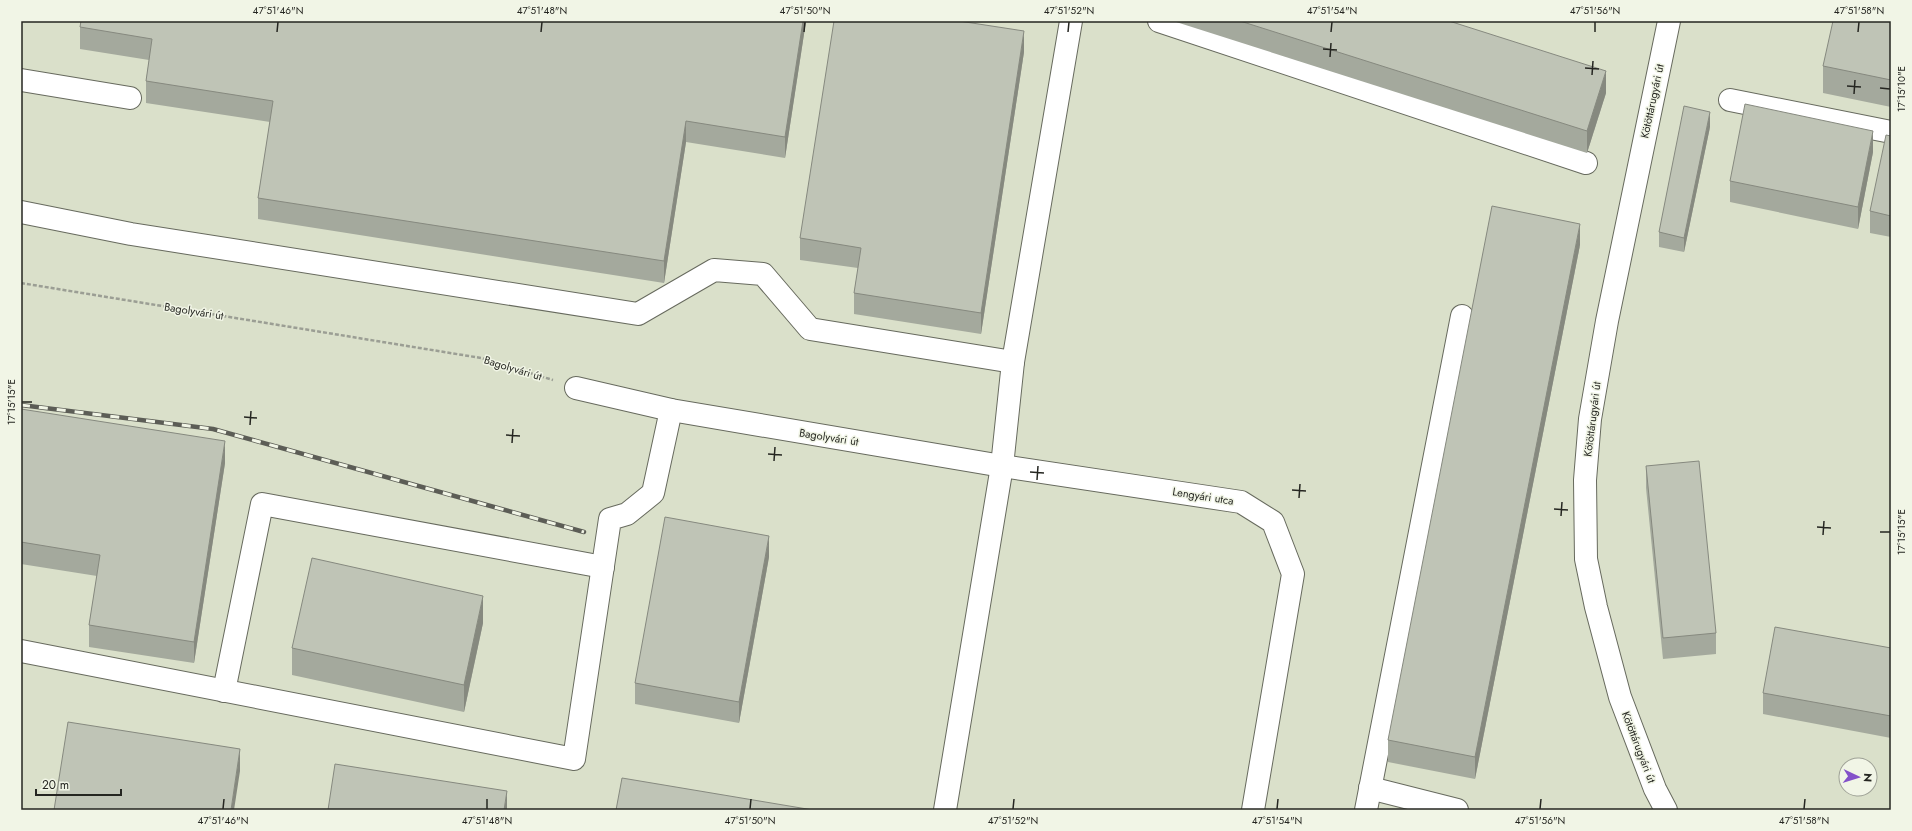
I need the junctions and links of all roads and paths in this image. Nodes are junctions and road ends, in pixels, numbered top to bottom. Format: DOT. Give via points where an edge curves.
graph roads {
  1 [pos="1071,21"];
  2 [pos="1159,21"];
  3 [pos="1668,21"];
  4 [pos="21,80"];
  5 [pos="130,98"];
  6 [pos="1730,100"];
  7 [pos="1891,132"];
  8 [pos="1586,163"];
  9 [pos="21,212"];
  10 [pos="21,283"];
  11 [pos="1462,316"];
  12 [pos="1013,362"];
  13 [pos="576,388"];
  14 [pos="671,410"];
  15 [pos="1002,466"];
  16 [pos="603,568"];
  17 [pos="21,651"];
  18 [pos="224,691"];
  19 [pos="1370,788"];
  20 [pos="945,810"];
  21 [pos="1253,810"];
  22 [pos="1366,810"];
  23 [pos="1457,810"];
  24 [pos="1666,810"];
  1 -- 12 [label="street"];
  2 -- 8 [label="street"];
  3 -- 24 [label="street, Kötöttárugyári út" via="1607,321 1590,419 1585,480 1586,559 1596,607 1620,697 1655,789"];
  4 -- 5 [label="street"];
  6 -- 7 [label="street"];
  9 -- 12 [label="street" via="131,234 638,314 714,270 763,274 810,329"];
  10 -- 13 [label="path, Bagolyvári út" via="481,358"];
  11 -- 19 [label="street"];
  12 -- 15 [label="street"];
  13 -- 14 [label="street, Bagolyvári út"];
  14 -- 15 [label="street, Bagolyvári út"];
  14 -- 16 [label="street" via="653,493 627,514 610,518"];
  15 -- 20 [label="street"];
  15 -- 21 [label="street, Lengyári utca" via="1242,502 1273,522 1293,574"];
  16 -- 18 [label="street" via="262,504"];
  16 -- 18 [label="street" via="574,759"];
  17 -- 18 [label="street"];
  19 -- 22 [label="street"];
  19 -- 23 [label="street"];
}
